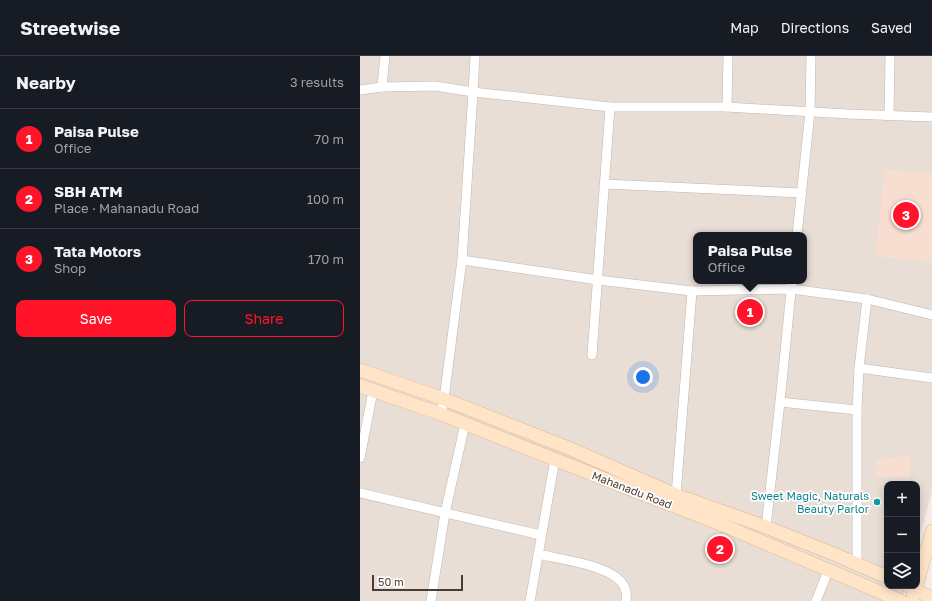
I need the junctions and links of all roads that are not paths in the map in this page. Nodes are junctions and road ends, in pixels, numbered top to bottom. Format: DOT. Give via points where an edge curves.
graph roads {
  1 [pos="385,56"];
  2 [pos="475,56"];
  3 [pos="728,56"];
  4 [pos="811,56"];
  5 [pos="890,56"];
  6 [pos="382,87"];
  7 [pos="360,90"];
  8 [pos="473,92"];
  9 [pos="610,107"];
  10 [pos="727,107"];
  11 [pos="810,112"];
  12 [pos="889,116"];
  13 [pos="932,117"];
  14 [pos="604,184"];
  15 [pos="801,193"];
  16 [pos="797,232"];
  17 [pos="462,260"];
  18 [pos="598,280"];
  19 [pos="792,285"];
  20 [pos="692,291"];
  21 [pos="866,299"];
  22 [pos="932,315"];
  23 [pos="592,355"];
  24 [pos="860,368"];
  25 [pos="360,370"];
  26 [pos="932,378"];
  27 [pos="360,386"];
  28 [pos="417,390"];
  29 [pos="372,391"];
  30 [pos="444,399"];
  31 [pos="780,402"];
  32 [pos="414,405"];
  33 [pos="857,410"];
  34 [pos="441,414"];
  35 [pos="465,424"];
  36 [pos="360,458"];
  37 [pos="555,459"];
  38 [pos="360,493"];
  39 [pos="676,495"];
  40 [pos="445,512"];
  41 [pos="766,527"];
  42 [pos="932,532"];
  43 [pos="541,535"];
  44 [pos="538,554"];
  45 [pos="857,564"];
  46 [pos="829,569"];
  47 [pos="884,576"];
  48 [pos="912,592"];
  49 [pos="932,598"];
  50 [pos="430,601"];
  51 [pos="530,601"];
  52 [pos="626,601"];
  53 [pos="816,601"];
  54 [pos="901,601"];
  1 -- 6 [label="street"];
  2 -- 8 [label="street"];
  3 -- 10 [label="street"];
  4 -- 11 [label="street"];
  5 -- 12 [label="street"];
  6 -- 7 [label="street"];
  6 -- 8 [label="street" via="434,86"];
  8 -- 9 [label="street"];
  8 -- 17 [label="street"];
  9 -- 10 [label="street"];
  9 -- 14 [label="street"];
  10 -- 11 [label="street"];
  11 -- 12 [label="street"];
  11 -- 15 [label="street"];
  12 -- 13 [label="street"];
  14 -- 15 [label="street"];
  14 -- 18 [label="street"];
  15 -- 16 [label="street"];
  17 -- 18 [label="street"];
  17 -- 30 [label="street"];
  18 -- 20 [label="street"];
  18 -- 23 [label="street"];
  19 -- 20 [label="street"];
  19 -- 21 [label="street"];
  19 -- 31 [label="street"];
  20 -- 39 [label="street"];
  21 -- 22 [label="street"];
  21 -- 24 [label="street"];
  24 -- 26 [label="street"];
  24 -- 33 [label="street"];
  25 -- 28 [label="street, Mahanadu Road"];
  27 -- 29 [label="street, Mahanadu Road"];
  28 -- 30 [label="street, Mahanadu Road"];
  28 -- 32 [label="street"];
  29 -- 32 [label="street, Mahanadu Road"];
  29 -- 36 [label="street"];
  30 -- 34 [label="street"];
  30 -- 39 [label="street, Mahanadu Road" via="566,447"];
  31 -- 33 [label="street"];
  31 -- 41 [label="street"];
  32 -- 34 [label="street, Mahanadu Road"];
  33 -- 45 [label="street"];
  34 -- 35 [label="street, Mahanadu Road"];
  35 -- 37 [label="street, Mahanadu Road"];
  35 -- 40 [label="street"];
  37 -- 43 [label="street"];
  37 -- 46 [label="street, Mahanadu Road" via="718,522"];
  38 -- 40 [label="street"];
  39 -- 41 [label="street, Mahanadu Road"];
  40 -- 43 [label="street"];
  40 -- 50 [label="street"];
  41 -- 45 [label="street, Mahanadu Road"];
  42 -- 48 [label="street"];
  43 -- 44 [label="street"];
  44 -- 51 [label="street"];
  44 -- 52 [label="street" via="583,564 610,574 622,582 626,591"];
  45 -- 47 [label="street, Mahanadu Road"];
  46 -- 53 [label="street"];
  46 -- 54 [label="street, Mahanadu Road"];
  48 -- 49 [label="street"];
}
